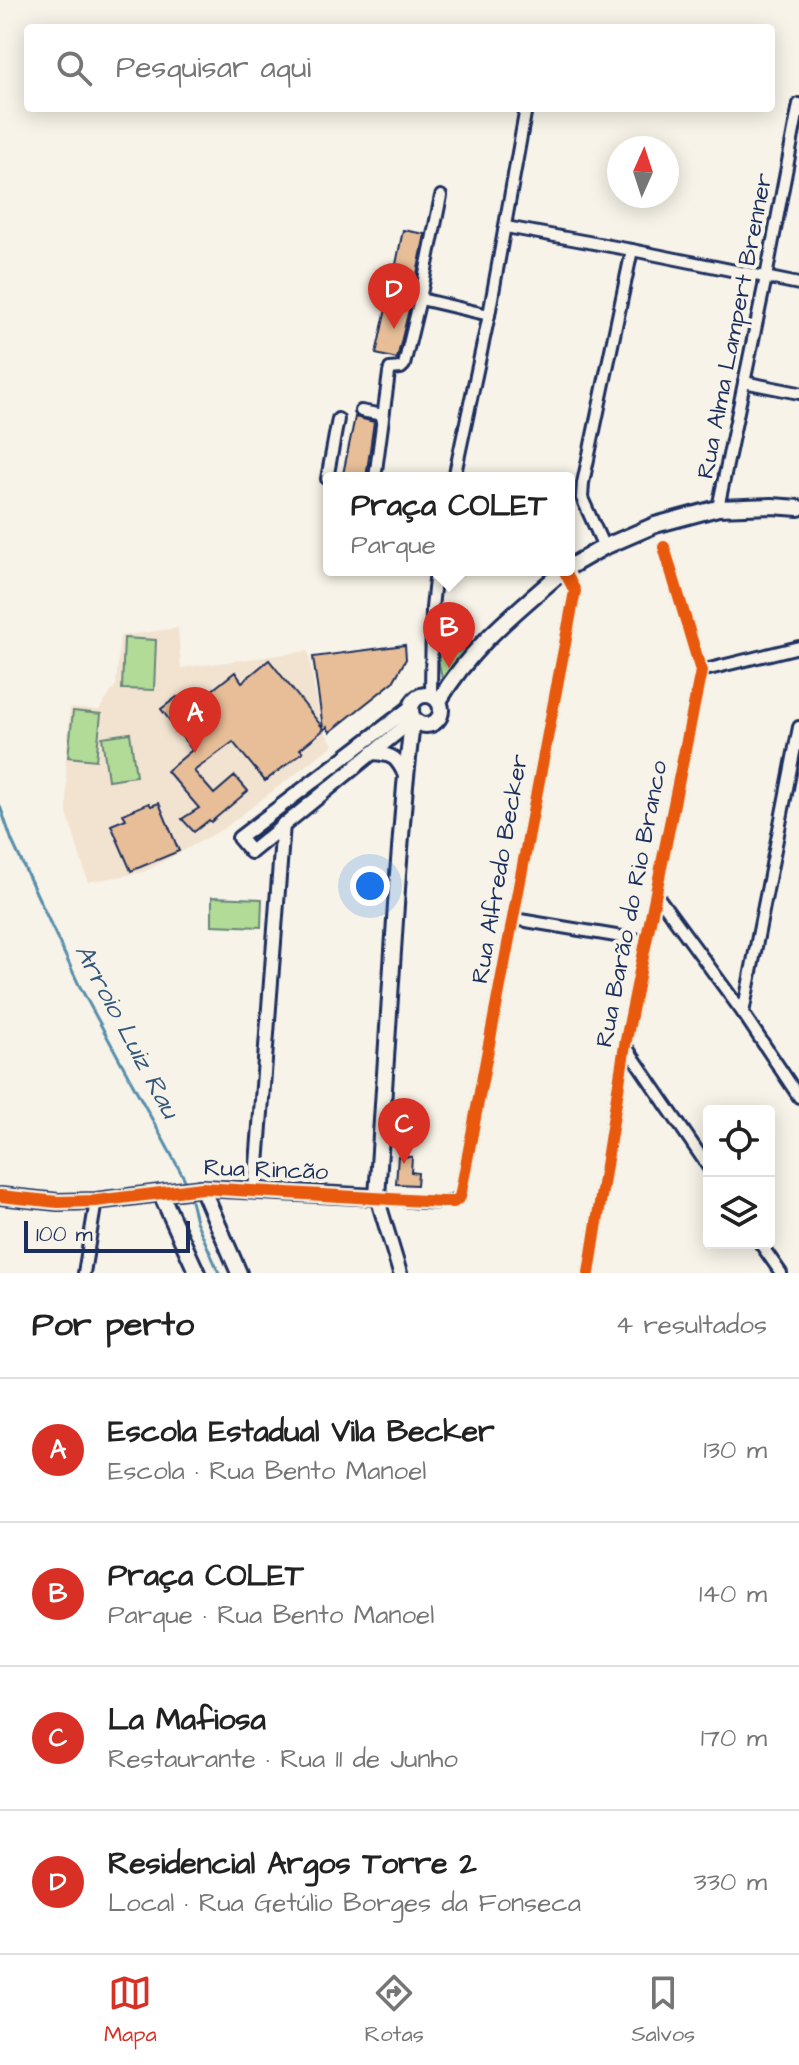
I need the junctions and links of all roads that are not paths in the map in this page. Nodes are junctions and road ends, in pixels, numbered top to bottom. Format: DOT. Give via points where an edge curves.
graph roads {
  1 [pos="799,104"];
  2 [pos="525,112"];
  3 [pos="441,196"];
  4 [pos="506,227"];
  5 [pos="632,250"];
  6 [pos="766,277"];
  7 [pos="799,284"];
  8 [pos="382,290"];
  9 [pos="420,299"];
  10 [pos="489,315"];
  11 [pos="744,382"];
  12 [pos="799,393"];
  13 [pos="361,411"];
  14 [pos="383,415"];
  15 [pos="338,419"];
  16 [pos="328,472"];
  17 [pos="376,472"];
  18 [pos="455,472"];
  19 [pos="718,508"];
  20 [pos="799,508"];
  21 [pos="604,547"];
  22 [pos="664,547"];
  23 [pos="575,564"];
  24 [pos="435,576"];
  25 [pos="558,576"];
  26 [pos="569,576"];
  27 [pos="799,647"];
  28 [pos="701,671"];
  29 [pos="435,698"];
  30 [pos="417,717"];
  31 [pos="799,727"];
  32 [pos="372,753"];
  33 [pos="407,772"];
  34 [pos="283,824"];
  35 [pos="656,894"];
  36 [pos="514,919"];
  37 [pos="646,941"];
  38 [pos="743,1013"];
  39 [pos="625,1045"];
  40 [pos="799,1097"];
  41 [pos="703,1159"];
  42 [pos="466,1177"];
  43 [pos="199,1188"];
  44 [pos="255,1191"];
  45 [pos="166,1193"];
  46 [pos="0,1196"];
  47 [pos="377,1197"];
  48 [pos="96,1201"];
  49 [pos="764,1249"];
  50 [pos="84,1273"];
  51 [pos="197,1273"];
  52 [pos="239,1273"];
  53 [pos="400,1273"];
  54 [pos="589,1273"];
  55 [pos="781,1273"];
  1 -- 6 [label="street, Rua Alma Lampert Brenner"];
  2 -- 4 [label="street"];
  3 -- 9 [label="street"];
  4 -- 5 [label="street"];
  4 -- 10 [label="street"];
  5 -- 6 [label="street"];
  5 -- 21 [label="street" via="583,483 582,498"];
  6 -- 7 [label="street"];
  6 -- 11 [label="street, Rua Alma Lampert Brenner"];
  8 -- 9 [label="street"];
  9 -- 10 [label="street"];
  9 -- 14 [label="street" via="404,365 390,369"];
  10 -- 18 [label="street"];
  11 -- 12 [label="street"];
  11 -- 19 [label="street, Rua Alma Lampert Brenner"];
  13 -- 14 [label="street"];
  14 -- 17 [label="street"];
  15 -- 16 [label="street"];
  19 -- 20 [label="main road"];
  19 -- 21 [label="main road" via="655,525"];
  21 -- 23 [label="main road"];
  22 -- 28 [label="street, Rua Barão do Rio Branco"];
  24 -- 29 [label="street"];
  25 -- 29 [label="main road" via="488,637"];
  26 -- 36 [label="street, Rua Alfredo Becker" via="575,591"];
  27 -- 28 [label="street"];
  28 -- 35 [label="street, Rua Barão do Rio Branco"];
  29 -- 30 [label="main road" via="417,698"];
  29 -- 30 [label="main road" via="441,716 433,724"];
  30 -- 32 [label="street"];
  30 -- 33 [label="main road"];
  30 -- 34 [label="street" via="325,770 239,838 251,852"];
  31 -- 38 [label="street"];
  32 -- 33 [label="street" via="391,756"];
  32 -- 34 [label="street"];
  33 -- 47 [label="main road"];
  34 -- 44 [label="street"];
  35 -- 37 [label="street, Rua Barão do Rio Branco"];
  35 -- 38 [label="street"];
  36 -- 37 [label="street"];
  36 -- 42 [label="street, Rua Alfredo Becker"];
  37 -- 39 [label="street, Rua Barão do Rio Branco"];
  38 -- 40 [label="street"];
  39 -- 41 [label="street"];
  39 -- 54 [label="street, Rua Barão do Rio Branco"];
  42 -- 47 [label="street, Rua Rincão" via="454,1202"];
  43 -- 44 [label="main road, Rua Rincão"];
  43 -- 45 [label="main road, Rua Rincão"];
  43 -- 52 [label="main road"];
  44 -- 47 [label="main road, Rua Rincão"];
  45 -- 48 [label="main road, Rua Rincão"];
  45 -- 51 [label="main road"];
  46 -- 48 [label="main road, Rua Rincão"];
  47 -- 53 [label="street"];
  48 -- 50 [label="street"];
  49 -- 55 [label="street"];
}
